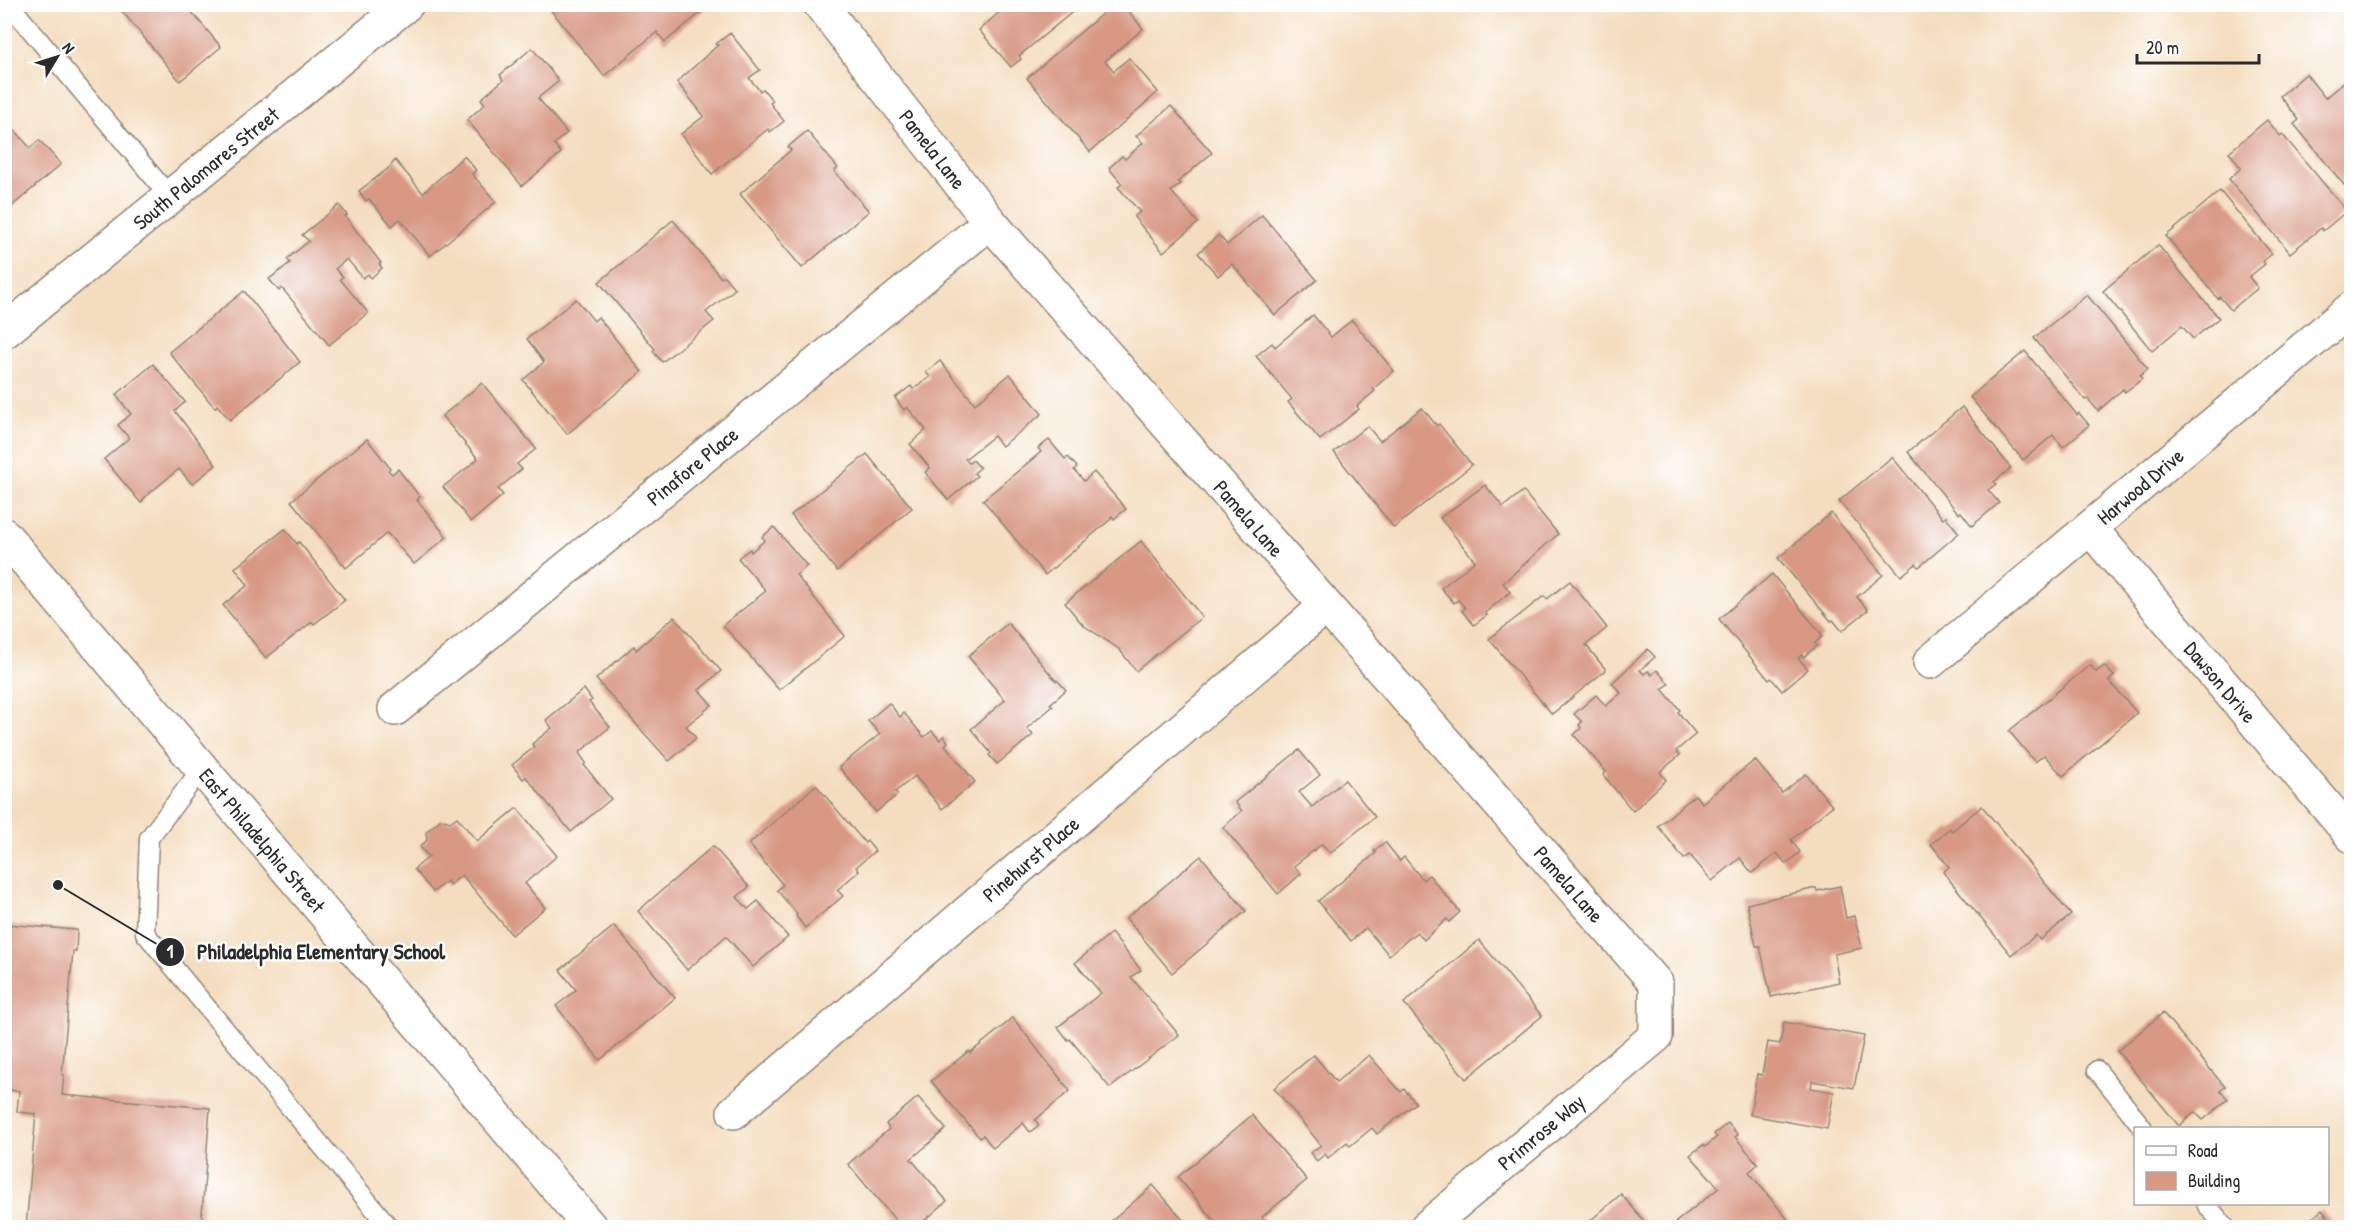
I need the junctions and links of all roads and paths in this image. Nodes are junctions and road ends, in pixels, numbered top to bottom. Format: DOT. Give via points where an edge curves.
graph roads {
  1 [pos="9,4"];
  2 [pos="407,4"];
  3 [pos="820,4"];
  4 [pos="373,14"];
  5 [pos="170,197"];
  6 [pos="990,222"];
  7 [pos="2352,308"];
  8 [pos="4,332"];
  9 [pos="2090,528"];
  10 [pos="4,535"];
  11 [pos="1326,606"];
  12 [pos="1930,662"];
  13 [pos="395,709"];
  14 [pos="202,768"];
  15 [pos="2352,836"];
  16 [pos="1656,1036"];
  17 [pos="2097,1070"];
  18 [pos="734,1112"];
  19 [pos="2142,1127"];
  20 [pos="2208,1205"];
  21 [pos="390,1227"];
  22 [pos="591,1227"];
  23 [pos="1426,1227"];
  24 [pos="2226,1227"];
  1 -- 5 [label="lane"];
  2 -- 4 [label="street, South Palomares Street"];
  3 -- 6 [label="street, Pamela Lane"];
  4 -- 5 [label="street, South Palomares Street"];
  5 -- 8 [label="street, South Palomares Street"];
  6 -- 11 [label="street, Pamela Lane"];
  6 -- 13 [label="street, Pinafore Place"];
  7 -- 9 [label="street, Harwood Drive"];
  9 -- 12 [label="street, Harwood Drive"];
  9 -- 15 [label="street, Dawson Drive"];
  10 -- 14 [label="street, East Philadelphia Street"];
  11 -- 16 [label="street, Pamela Lane" via="1656,983"];
  11 -- 18 [label="street, Pinehurst Place"];
  14 -- 21 [label="lane" via="149,838 145,933"];
  14 -- 22 [label="street, East Philadelphia Street"];
  16 -- 23 [label="street, Primrose Way"];
  17 -- 19 [label="lane"];
  20 -- 24 [label="lane"];
}
